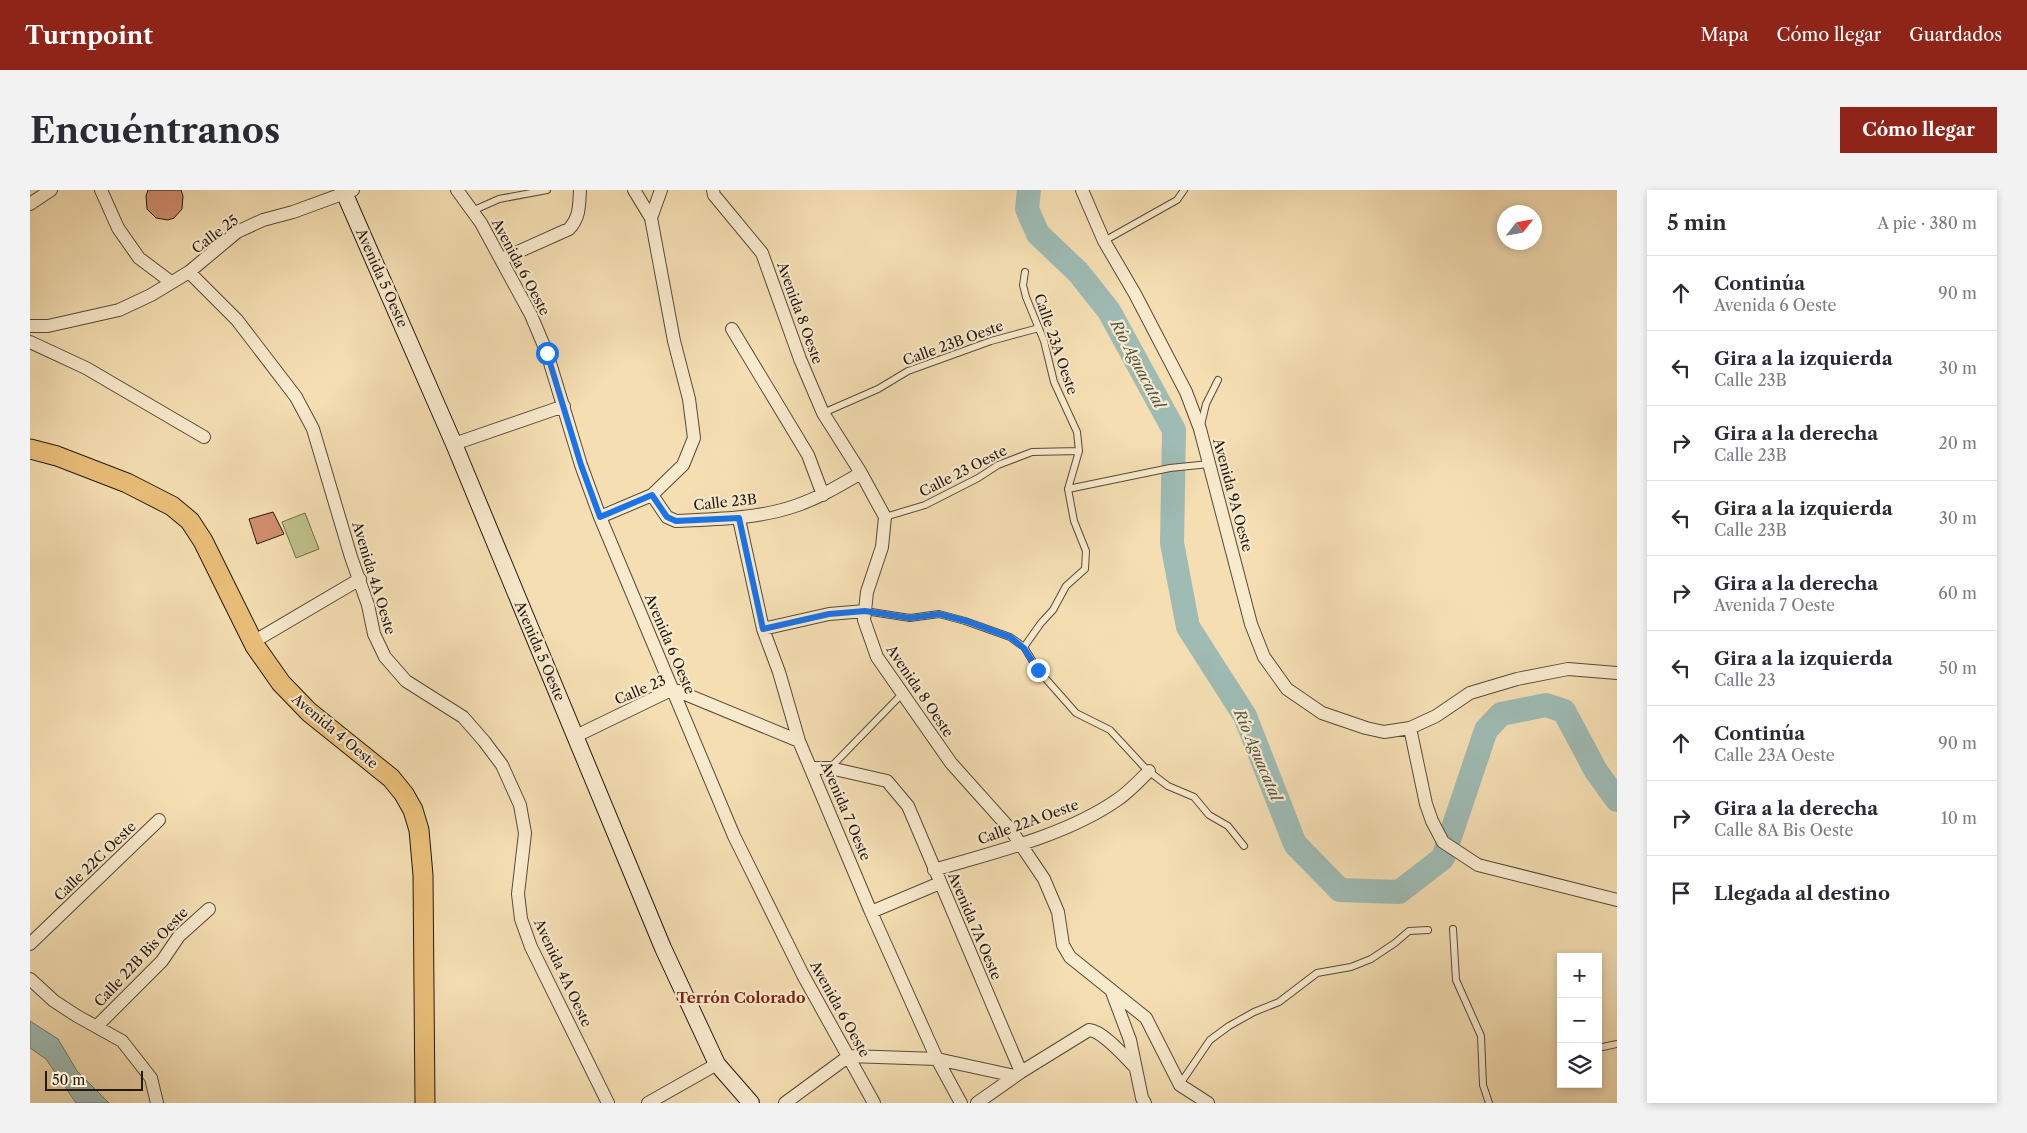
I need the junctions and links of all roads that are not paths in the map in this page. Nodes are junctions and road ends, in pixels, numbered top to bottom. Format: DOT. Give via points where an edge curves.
graph roads {
  1 [pos="51,190"];
  2 [pos="101,190"];
  3 [pos="457,190"];
  4 [pos="547,190"];
  5 [pos="580,190"];
  6 [pos="634,190"];
  7 [pos="661,190"];
  8 [pos="713,190"];
  9 [pos="1082,190"];
  10 [pos="1184,190"];
  11 [pos="347,191"];
  12 [pos="30,204"];
  13 [pos="472,211"];
  14 [pos="651,218"];
  15 [pos="1104,241"];
  16 [pos="502,259"];
  17 [pos="190,272"];
  18 [pos="1025,272"];
  19 [pos="171,282"];
  20 [pos="30,326"];
  21 [pos="1039,328"];
  22 [pos="732,329"];
  23 [pos="30,342"];
  24 [pos="1218,380"];
  25 [pos="564,406"];
  26 [pos="824,413"];
  27 [pos="1200,429"];
  28 [pos="204,436"];
  29 [pos="454,444"];
  30 [pos="30,449"];
  31 [pos="1079,451"];
  32 [pos="1207,464"];
  33 [pos="861,473"];
  34 [pos="1068,489"];
  35 [pos="652,495"];
  36 [pos="823,495"];
  37 [pos="600,517"];
  38 [pos="885,517"];
  39 [pos="739,518"];
  40 [pos="360,580"];
  41 [pos="865,611"];
  42 [pos="763,629"];
  43 [pos="253,642"];
  44 [pos="1024,648"];
  45 [pos="1617,673"];
  46 [pos="673,689"];
  47 [pos="902,694"];
  48 [pos="1410,728"];
  49 [pos="576,736"];
  50 [pos="800,741"];
  51 [pos="811,768"];
  52 [pos="830,768"];
  53 [pos="1149,771"];
  54 [pos="159,820"];
  55 [pos="1021,844"];
  56 [pos="1244,846"];
  57 [pos="934,870"];
  58 [pos="940,883"];
  59 [pos="1617,900"];
  60 [pos="209,909"];
  61 [pos="871,912"];
  62 [pos="1453,929"];
  63 [pos="1428,930"];
  64 [pos="30,944"];
  65 [pos="30,979"];
  66 [pos="1111,989"];
  67 [pos="96,1026"];
  68 [pos="1617,1044"];
  69 [pos="1602,1047"];
  70 [pos="849,1056"];
  71 [pos="937,1059"];
  72 [pos="717,1064"];
  73 [pos="1135,1067"];
  74 [pos="1018,1074"];
  75 [pos="1180,1085"];
  76 [pos="1140,1101"];
  77 [pos="157,1103"];
  78 [pos="425,1103"];
  79 [pos="608,1103"];
  80 [pos="648,1103"];
  81 [pos="751,1103"];
  82 [pos="785,1103"];
  83 [pos="874,1103"];
  84 [pos="961,1103"];
  85 [pos="977,1103"];
  86 [pos="1208,1103"];
  87 [pos="1489,1103"];
  1 -- 12 [label="street"];
  2 -- 19 [label="street" via="118,228 139,258"];
  3 -- 13 [label="street, Avenida 6 Oeste"];
  4 -- 13 [label="lane" via="499,199"];
  5 -- 16 [label="street" via="580,210 576,222 569,229"];
  6 -- 14 [label="street"];
  7 -- 14 [label="street"];
  8 -- 26 [label="street, Avenida 8 Oeste" via="762,253 800,359"];
  9 -- 15 [label="street, Avenida 9A Oeste"];
  10 -- 15 [label="lane" via="1177,200"];
  11 -- 17 [label="street, Calle 25" via="237,232"];
  11 -- 29 [label="street, Avenida 5 Oeste"];
  13 -- 16 [label="street, Avenida 6 Oeste"];
  14 -- 35 [label="street" via="674,341 689,399 694,438 683,464"];
  15 -- 27 [label="street, Avenida 9A Oeste" via="1186,392"];
  16 -- 25 [label="street, Avenida 6 Oeste" via="531,315"];
  17 -- 19 [label="street, Calle 25"];
  17 -- 40 [label="street, Avenida 4A Oeste" via="237,320 296,397 313,429"];
  18 -- 21 [label="lane, Calle 23A Oeste" via="1023,285 1026,297"];
  19 -- 20 [label="street, Calle 25" via="119,310 48,326"];
  21 -- 26 [label="lane, Calle 23B Oeste" via="991,341 908,371 878,389"];
  21 -- 31 [label="lane, Calle 23A Oeste" via="1054,382 1077,432"];
  22 -- 36 [label="street" via="808,455"];
  23 -- 28 [label="street" via="86,368"];
  24 -- 27 [label="lane" via="1206,404"];
  25 -- 29 [label="street"];
  25 -- 37 [label="street, Avenida 6 Oeste"];
  26 -- 33 [label="street, Avenida 8 Oeste"];
  27 -- 32 [label="street, Avenida 9A Oeste"];
  29 -- 49 [label="street, Avenida 5 Oeste"];
  30 -- 43 [label="main road, Avenida 4 Oeste" via="127,483 160,498 182,513 203,541"];
  31 -- 34 [label="lane"];
  31 -- 38 [label="lane, Calle 23 Oeste" via="1032,452 998,465 924,505"];
  32 -- 34 [label="lane" via="1170,468"];
  32 -- 48 [label="street, Avenida 9A Oeste" via="1251,624 1264,657 1287,689 1322,714 1366,728 1384,732"];
  33 -- 36 [label="street, Calle 23B"];
  33 -- 38 [label="street, Avenida 8 Oeste"];
  34 -- 44 [label="lane" via="1074,521 1086,550 1085,569 1066,586 1054,610"];
  35 -- 37 [label="street"];
  35 -- 39 [label="street, Calle 23B" via="667,517 676,521"];
  36 -- 39 [label="street, Calle 23B" via="794,506"];
  37 -- 46 [label="street, Avenida 6 Oeste"];
  38 -- 41 [label="street, Avenida 8 Oeste" via="882,547 867,592"];
  39 -- 42 [label="street, Avenida 7 Oeste"];
  40 -- 43 [label="street"];
  40 -- 79 [label="street, Avenida 4A Oeste" via="374,634 385,656 406,682 463,717 502,765 520,805 524,833 518,894 521,919 531,947"];
  41 -- 42 [label="street" via="829,614"];
  41 -- 44 [label="lane" via="910,618 939,614 1010,637"];
  41 -- 47 [label="street, Avenida 8 Oeste" via="864,620 877,657"];
  42 -- 50 [label="street, Avenida 7 Oeste" via="780,672"];
  43 -- 78 [label="main road, Avenida 4 Oeste" via="292,696 391,778 413,810 421,840 423,875"];
  44 -- 53 [label="lane" via="1038,670 1076,712 1110,730"];
  45 -- 48 [label="street, Avenida 9A Oeste" via="1568,669 1517,679 1470,693 1436,716"];
  46 -- 49 [label="street, Calle 23"];
  46 -- 50 [label="street, Calle 23"];
  46 -- 70 [label="street, Avenida 6 Oeste" via="762,895"];
  47 -- 52 [label="lane"];
  47 -- 55 [label="street, Avenida 8 Oeste" via="951,763"];
  48 -- 59 [label="street" via="1426,804 1443,842 1478,865"];
  49 -- 72 [label="street, Avenida 5 Oeste" via="663,948"];
  50 -- 51 [label="street, Avenida 7 Oeste"];
  51 -- 52 [label="street"];
  51 -- 61 [label="street, Avenida 7 Oeste"];
  52 -- 57 [label="street, Avenida 7A Oeste" via="887,781 908,806"];
  53 -- 55 [label="street, Calle 22A Oeste" via="1119,799 1100,810"];
  53 -- 56 [label="lane" via="1168,786 1194,797 1209,815 1228,826"];
  54 -- 64 [label="street, Calle 22C Oeste"];
  55 -- 57 [label="street, Calle 22A Oeste"];
  55 -- 66 [label="street, Avenida 8 Oeste" via="1044,880 1058,912 1063,945 1070,958"];
  57 -- 58 [label="street, Avenida 7A Oeste"];
  58 -- 61 [label="street"];
  58 -- 74 [label="street, Avenida 7A Oeste"];
  60 -- 67 [label="street, Calle 22B Bis Oeste" via="190,924 162,961"];
  61 -- 71 [label="street, Avenida 7 Oeste"];
  62 -- 87 [label="lane" via="1456,980 1481,1036 1483,1085"];
  63 -- 75 [label="lane" via="1409,931 1364,962 1317,973 1279,1002 1229,1026 1210,1040"];
  65 -- 67 [label="street" via="54,1002"];
  66 -- 73 [label="street" via="1127,1032"];
  66 -- 75 [label="street, Avenida 8 Oeste" via="1146,1018"];
  67 -- 77 [label="street" via="122,1041 151,1078"];
  68 -- 69 [label="lane"];
  70 -- 71 [label="street"];
  70 -- 82 [label="street"];
  70 -- 83 [label="street, Avenida 6 Oeste"];
  71 -- 74 [label="street"];
  71 -- 84 [label="street, Avenida 7 Oeste"];
  72 -- 80 [label="street"];
  72 -- 81 [label="street, Avenida 5 Oeste"];
  73 -- 74 [label="street" via="1110,1043 1089,1030"];
  73 -- 76 [label="street"];
  74 -- 85 [label="street"];
  75 -- 86 [label="street"];
}
